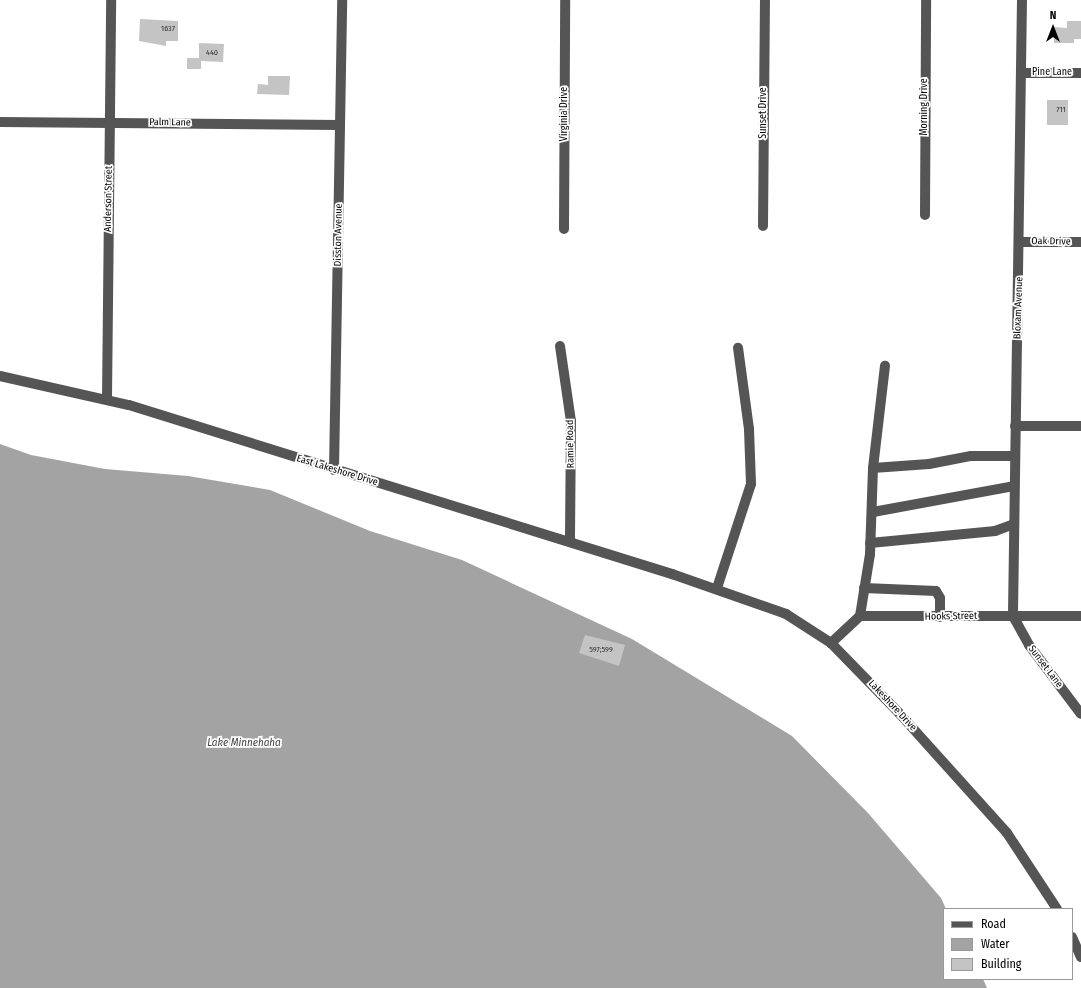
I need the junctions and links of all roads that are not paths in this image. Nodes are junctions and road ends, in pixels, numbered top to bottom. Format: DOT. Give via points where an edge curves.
graph roads {
  1 [pos="111,0"];
  2 [pos="342,0"];
  3 [pos="565,0"];
  4 [pos="765,0"];
  5 [pos="926,0"];
  6 [pos="1022,0"];
  7 [pos="1023,73"];
  8 [pos="1081,73"];
  9 [pos="0,122"];
  10 [pos="110,123"];
  11 [pos="340,125"];
  12 [pos="925,215"];
  13 [pos="763,226"];
  14 [pos="564,229"];
  15 [pos="1021,242"];
  16 [pos="1081,242"];
  17 [pos="560,346"];
  18 [pos="738,348"];
  19 [pos="885,366"];
  20 [pos="0,376"];
  21 [pos="106,398"];
  22 [pos="1015,426"];
  23 [pos="1081,426"];
  24 [pos="1015,456"];
  25 [pos="873,468"];
  26 [pos="334,470"];
  27 [pos="1014,486"];
  28 [pos="873,512"];
  29 [pos="1014,524"];
  30 [pos="570,541"];
  31 [pos="870,543"];
  32 [pos="672,574"];
  33 [pos="717,588"];
  34 [pos="864,588"];
  35 [pos="860,616"];
  36 [pos="1013,616"];
  37 [pos="1081,616"];
  38 [pos="940,617"];
  39 [pos="831,643"];
  40 [pos="1081,714"];
  41 [pos="1056,908"];
  42 [pos="1073,939"];
  43 [pos="1081,957"];
  1 -- 10 [label="street, Anderson Street"];
  2 -- 11 [label="street, Disston Avenue"];
  3 -- 14 [label="street, Virginia Drive"];
  4 -- 13 [label="street, Sunset Drive"];
  5 -- 12 [label="street, Morning Drive"];
  6 -- 7 [label="street, Bloxam Avenue"];
  7 -- 8 [label="street, Pine Lane"];
  7 -- 15 [label="street, Bloxam Avenue"];
  9 -- 10 [label="street, Palm Lane"];
  10 -- 11 [label="street, Palm Lane"];
  10 -- 21 [label="street, Anderson Street"];
  11 -- 26 [label="street, Disston Avenue"];
  15 -- 16 [label="street, Oak Drive"];
  15 -- 22 [label="street, Bloxam Avenue"];
  17 -- 30 [label="street, Ramie Road" via="571,421"];
  18 -- 33 [label="street" via="749,429 751,484"];
  19 -- 25 [label="street"];
  20 -- 21 [label="street, East Lakeshore Drive"];
  21 -- 26 [label="street, East Lakeshore Drive"];
  22 -- 23 [label="street"];
  22 -- 24 [label="street, Bloxam Avenue"];
  24 -- 25 [label="street" via="971,456 929,464"];
  24 -- 27 [label="street, Bloxam Avenue"];
  25 -- 28 [label="street"];
  26 -- 30 [label="street, East Lakeshore Drive"];
  27 -- 28 [label="street"];
  27 -- 29 [label="street, Bloxam Avenue"];
  28 -- 31 [label="street"];
  29 -- 31 [label="street" via="995,532"];
  29 -- 36 [label="street, Bloxam Avenue"];
  30 -- 32 [label="street, East Lakeshore Drive"];
  31 -- 34 [label="street"];
  32 -- 33 [label="street, Lakeshore Drive"];
  33 -- 39 [label="street, Lakeshore Drive" via="786,614"];
  34 -- 35 [label="street"];
  34 -- 38 [label="street" via="936,591 940,598"];
  35 -- 38 [label="street, Hooks Street"];
  35 -- 39 [label="street"];
  36 -- 37 [label="street, Hooks Street"];
  36 -- 38 [label="street, Hooks Street"];
  36 -- 40 [label="street, Sunset Lane" via="1029,645"];
  39 -- 41 [label="street, Lakeshore Drive" via="1007,833"];
  42 -- 43 [label="street"];
}
